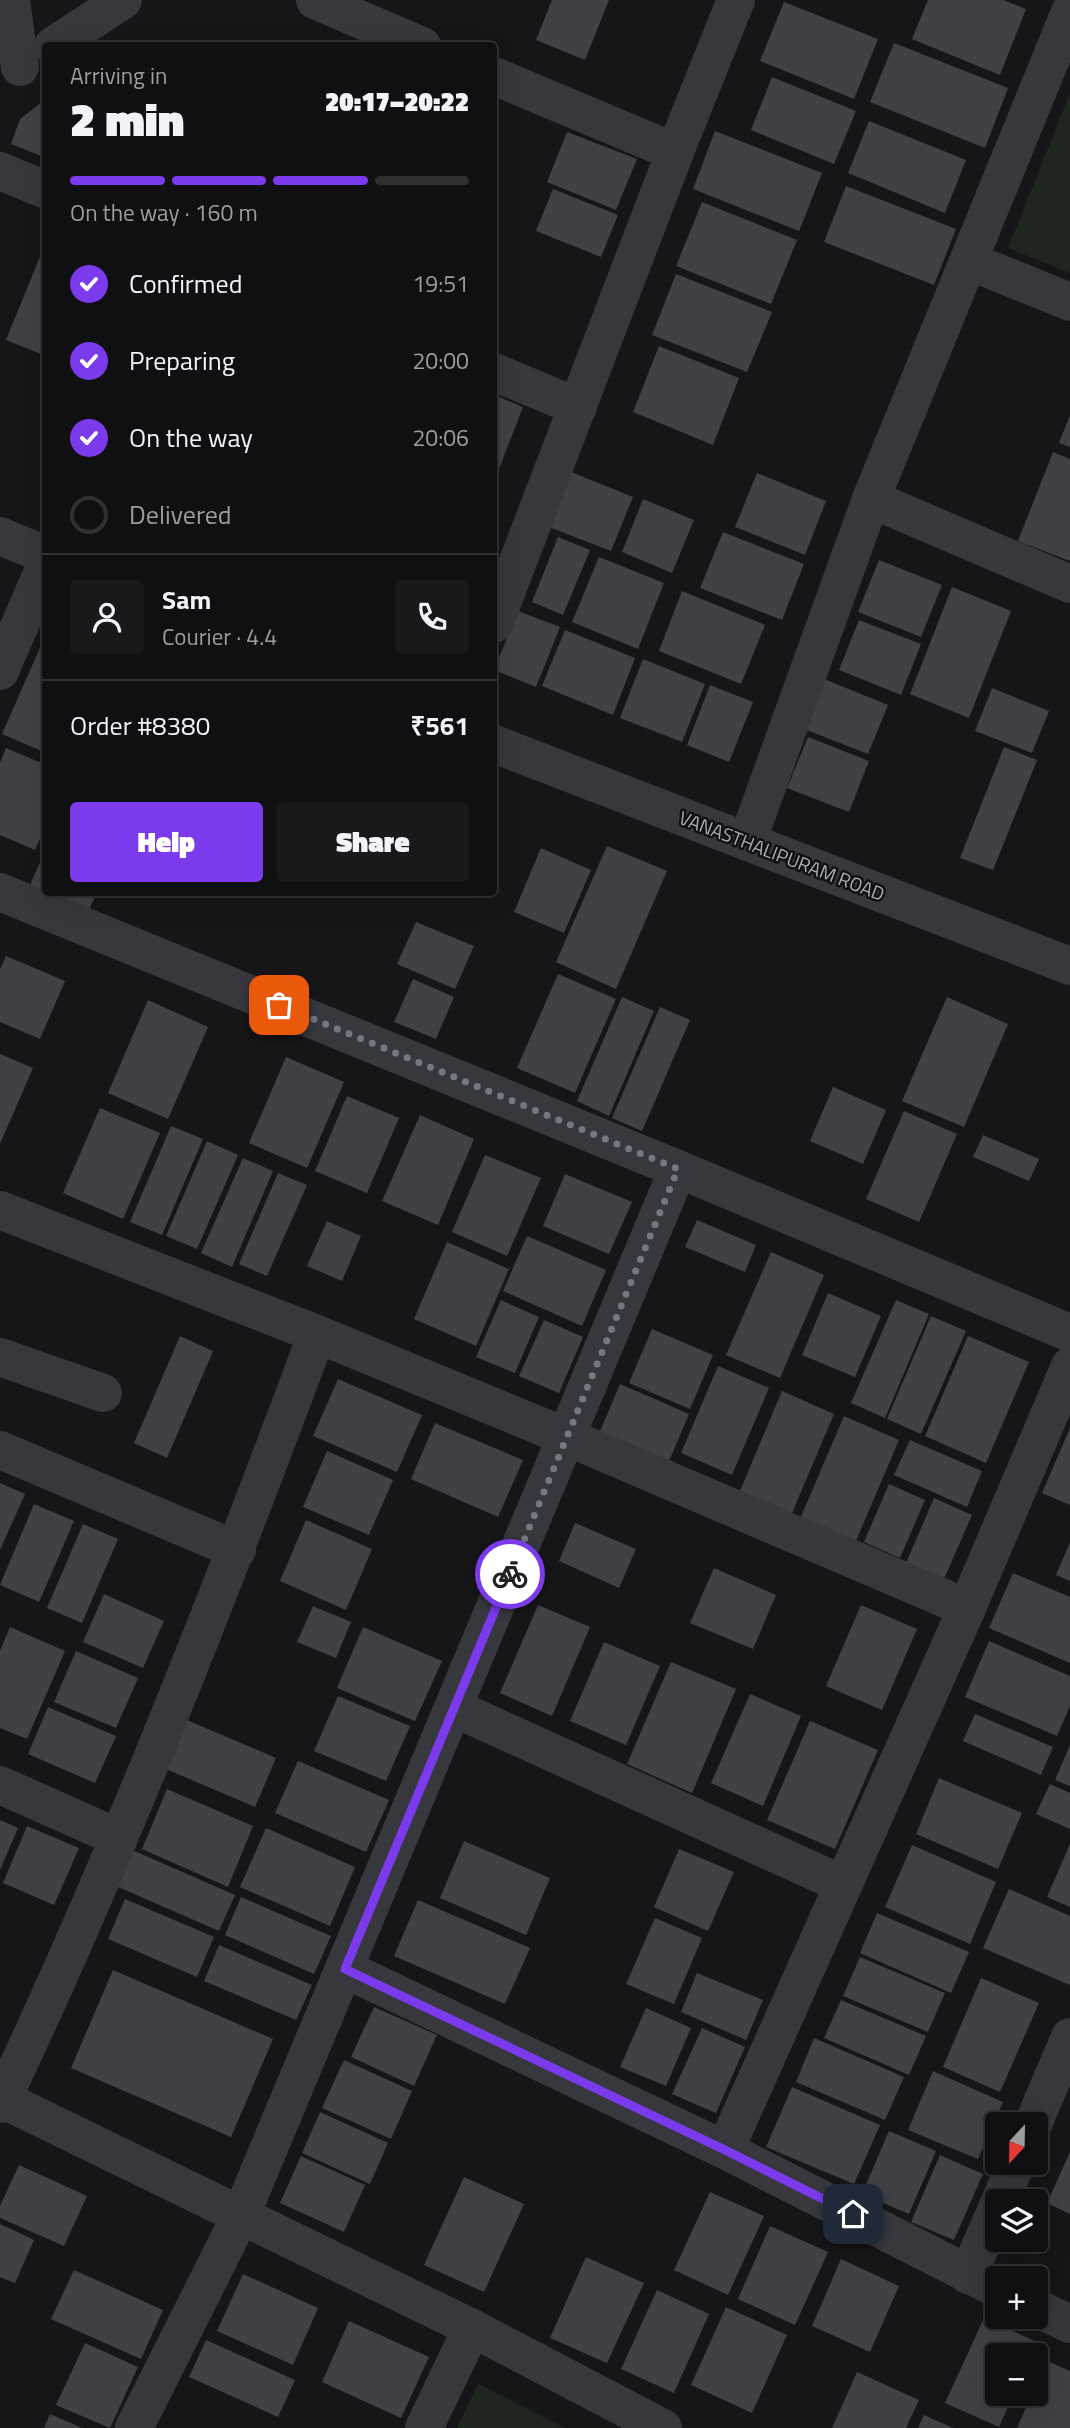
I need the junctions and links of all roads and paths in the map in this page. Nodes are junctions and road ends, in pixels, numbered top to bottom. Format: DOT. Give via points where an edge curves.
graph roads {
  1 [pos="11,0"];
  2 [pos="123,0"];
  3 [pos="315,0"];
  4 [pos="736,0"];
  5 [pos="1067,30"];
  6 [pos="59,42"];
  7 [pos="413,42"];
  8 [pos="22,66"];
  9 [pos="497,77"];
  10 [pos="675,152"];
  11 [pos="0,171"];
  12 [pos="42,188"];
  13 [pos="970,261"];
  14 [pos="1070,302"];
  15 [pos="497,374"];
  16 [pos="578,407"];
  17 [pos="871,499"];
  18 [pos="0,536"];
  19 [pos="42,553"];
  20 [pos="42,573"];
  21 [pos="1070,584"];
  22 [pos="497,616"];
  23 [pos="0,671"];
  24 [pos="497,745"];
  25 [pos="747,842"];
  26 [pos="0,892"];
  27 [pos="1070,966"];
  28 [pos="678,1169"];
  29 [pos="0,1210"];
  30 [pos="1070,1333"];
  31 [pos="317,1334"];
  32 [pos="0,1357"];
  33 [pos="1070,1366"];
  34 [pos="103,1393"];
  35 [pos="567,1437"];
  36 [pos="0,1450"];
  37 [pos="237,1550"];
  38 [pos="967,1608"];
  39 [pos="454,1708"];
  40 [pos="0,1785"];
  41 [pos="119,1838"];
  42 [pos="842,1884"];
  43 [pos="345,1969"];
  44 [pos="1070,2037"];
  45 [pos="1,2101"];
  46 [pos="1037,2112"];
  47 [pos="725,2150"];
  48 [pos="241,2215"];
  49 [pos="989,2252"];
  50 [pos="983,2282"];
  51 [pos="1048,2314"];
  52 [pos="1070,2324"];
  53 [pos="472,2328"];
  54 [pos="134,2428"];
  55 [pos="424,2428"];
  56 [pos="663,2428"];
  1 -- 8 [label="street"];
  2 -- 6 [label="street"];
  3 -- 7 [label="street"];
  4 -- 10 [label="street"];
  5 -- 13 [label="street"];
  9 -- 10 [label="street"];
  10 -- 16 [label="street"];
  11 -- 12 [label="street"];
  13 -- 14 [label="street"];
  13 -- 17 [label="street"];
  15 -- 16 [label="street"];
  16 -- 22 [label="street"];
  17 -- 21 [label="street"];
  17 -- 25 [label="street"];
  18 -- 19 [label="street"];
  20 -- 23 [label="street"];
  24 -- 25 [label="street, VANASTHALIPURAM ROAD"];
  25 -- 27 [label="street, VANASTHALIPURAM ROAD"];
  26 -- 28 [label="street"];
  28 -- 30 [label="street"];
  28 -- 35 [label="street"];
  29 -- 31 [label="street"];
  31 -- 35 [label="street"];
  31 -- 37 [label="street"];
  32 -- 34 [label="street"];
  33 -- 38 [label="street"];
  35 -- 38 [label="street"];
  35 -- 39 [label="street"];
  36 -- 37 [label="street"];
  37 -- 41 [label="street"];
  38 -- 42 [label="street"];
  39 -- 42 [label="street"];
  39 -- 43 [label="street"];
  40 -- 41 [label="street"];
  41 -- 45 [label="street"];
  42 -- 47 [label="street"];
  43 -- 47 [label="street"];
  43 -- 48 [label="street"];
  44 -- 46 [label="street"];
  45 -- 48 [label="street"];
  47 -- 50 [label="street"];
  48 -- 53 [label="street"];
  48 -- 54 [label="street"];
  49 -- 50 [label="street"];
  51 -- 52 [label="street"];
  53 -- 55 [label="street"];
  53 -- 56 [label="street"];
}
